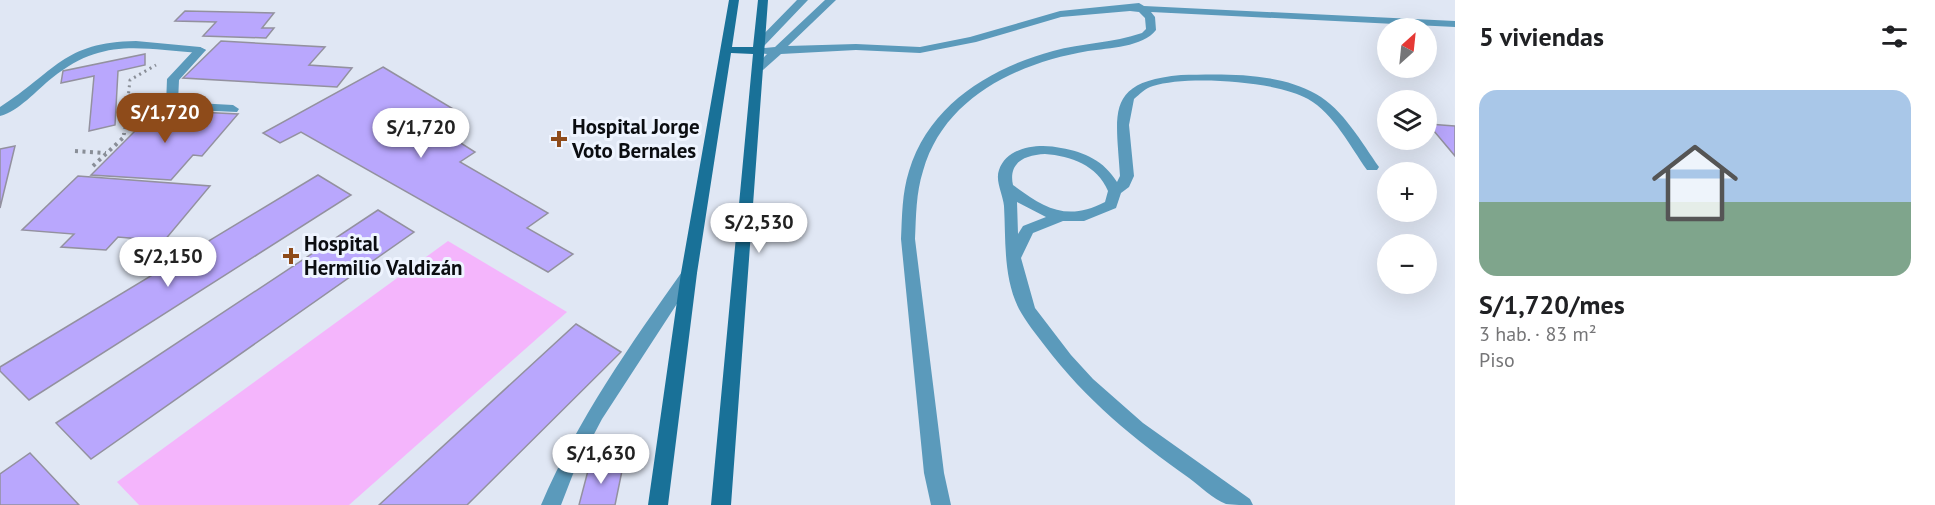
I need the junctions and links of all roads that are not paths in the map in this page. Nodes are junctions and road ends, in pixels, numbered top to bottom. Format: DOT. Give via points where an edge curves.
graph roads {
  1 [pos="734,0"];
  2 [pos="763,0"];
  3 [pos="803,0"];
  4 [pos="831,0"];
  5 [pos="1137,4"];
  6 [pos="1455,24"];
  7 [pos="760,48"];
  8 [pos="727,50"];
  9 [pos="777,51"];
  10 [pos="759,68"];
  11 [pos="233,109"];
  12 [pos="0,112"];
  13 [pos="1372,167"];
  14 [pos="1009,188"];
  15 [pos="1115,191"];
  16 [pos="1062,216"];
  17 [pos="1014,256"];
  18 [pos="689,273"];
  19 [pos="551,505"];
  20 [pos="658,505"];
  21 [pos="721,505"];
  22 [pos="941,505"];
  23 [pos="1243,505"];
  1 -- 8 [label="main road"];
  2 -- 7 [label="main road"];
  3 -- 7 [label="street"];
  4 -- 9 [label="street"];
  5 -- 6 [label="street"];
  5 -- 9 [label="street" via="1060,14 972,40 920,50 856,47"];
  5 -- 22 [label="street" via="1152,23 1146,35 1045,57 984,82 957,103 936,127 918,160 907,212 908,239 934,473"];
  7 -- 8 [label="main road"];
  7 -- 9 [label="street"];
  7 -- 10 [label="main road"];
  8 -- 18 [label="main road"];
  9 -- 10 [label="street"];
  10 -- 21 [label="main road"];
  11 -- 12 [label="street" via="172,105 173,79 200,51 124,46 91,49 65,63"];
  13 -- 15 [label="street" via="1329,111 1312,96 1291,87 1257,81 1182,79 1145,84 1128,98 1123,125 1127,176"];
  14 -- 15 [label="street" via="1004,173 1010,160 1025,152 1046,149 1092,162 1108,176"];
  14 -- 16 [label="street" via="1024,203"];
  14 -- 17 [label="street"];
  15 -- 16 [label="street" via="1111,205 1096,215"];
  16 -- 17 [label="street" via="1028,230"];
  17 -- 23 [label="street" via="1025,304 1068,367 1160,448"];
  18 -- 19 [label="street" via="597,407"];
  18 -- 20 [label="main road"];
}
